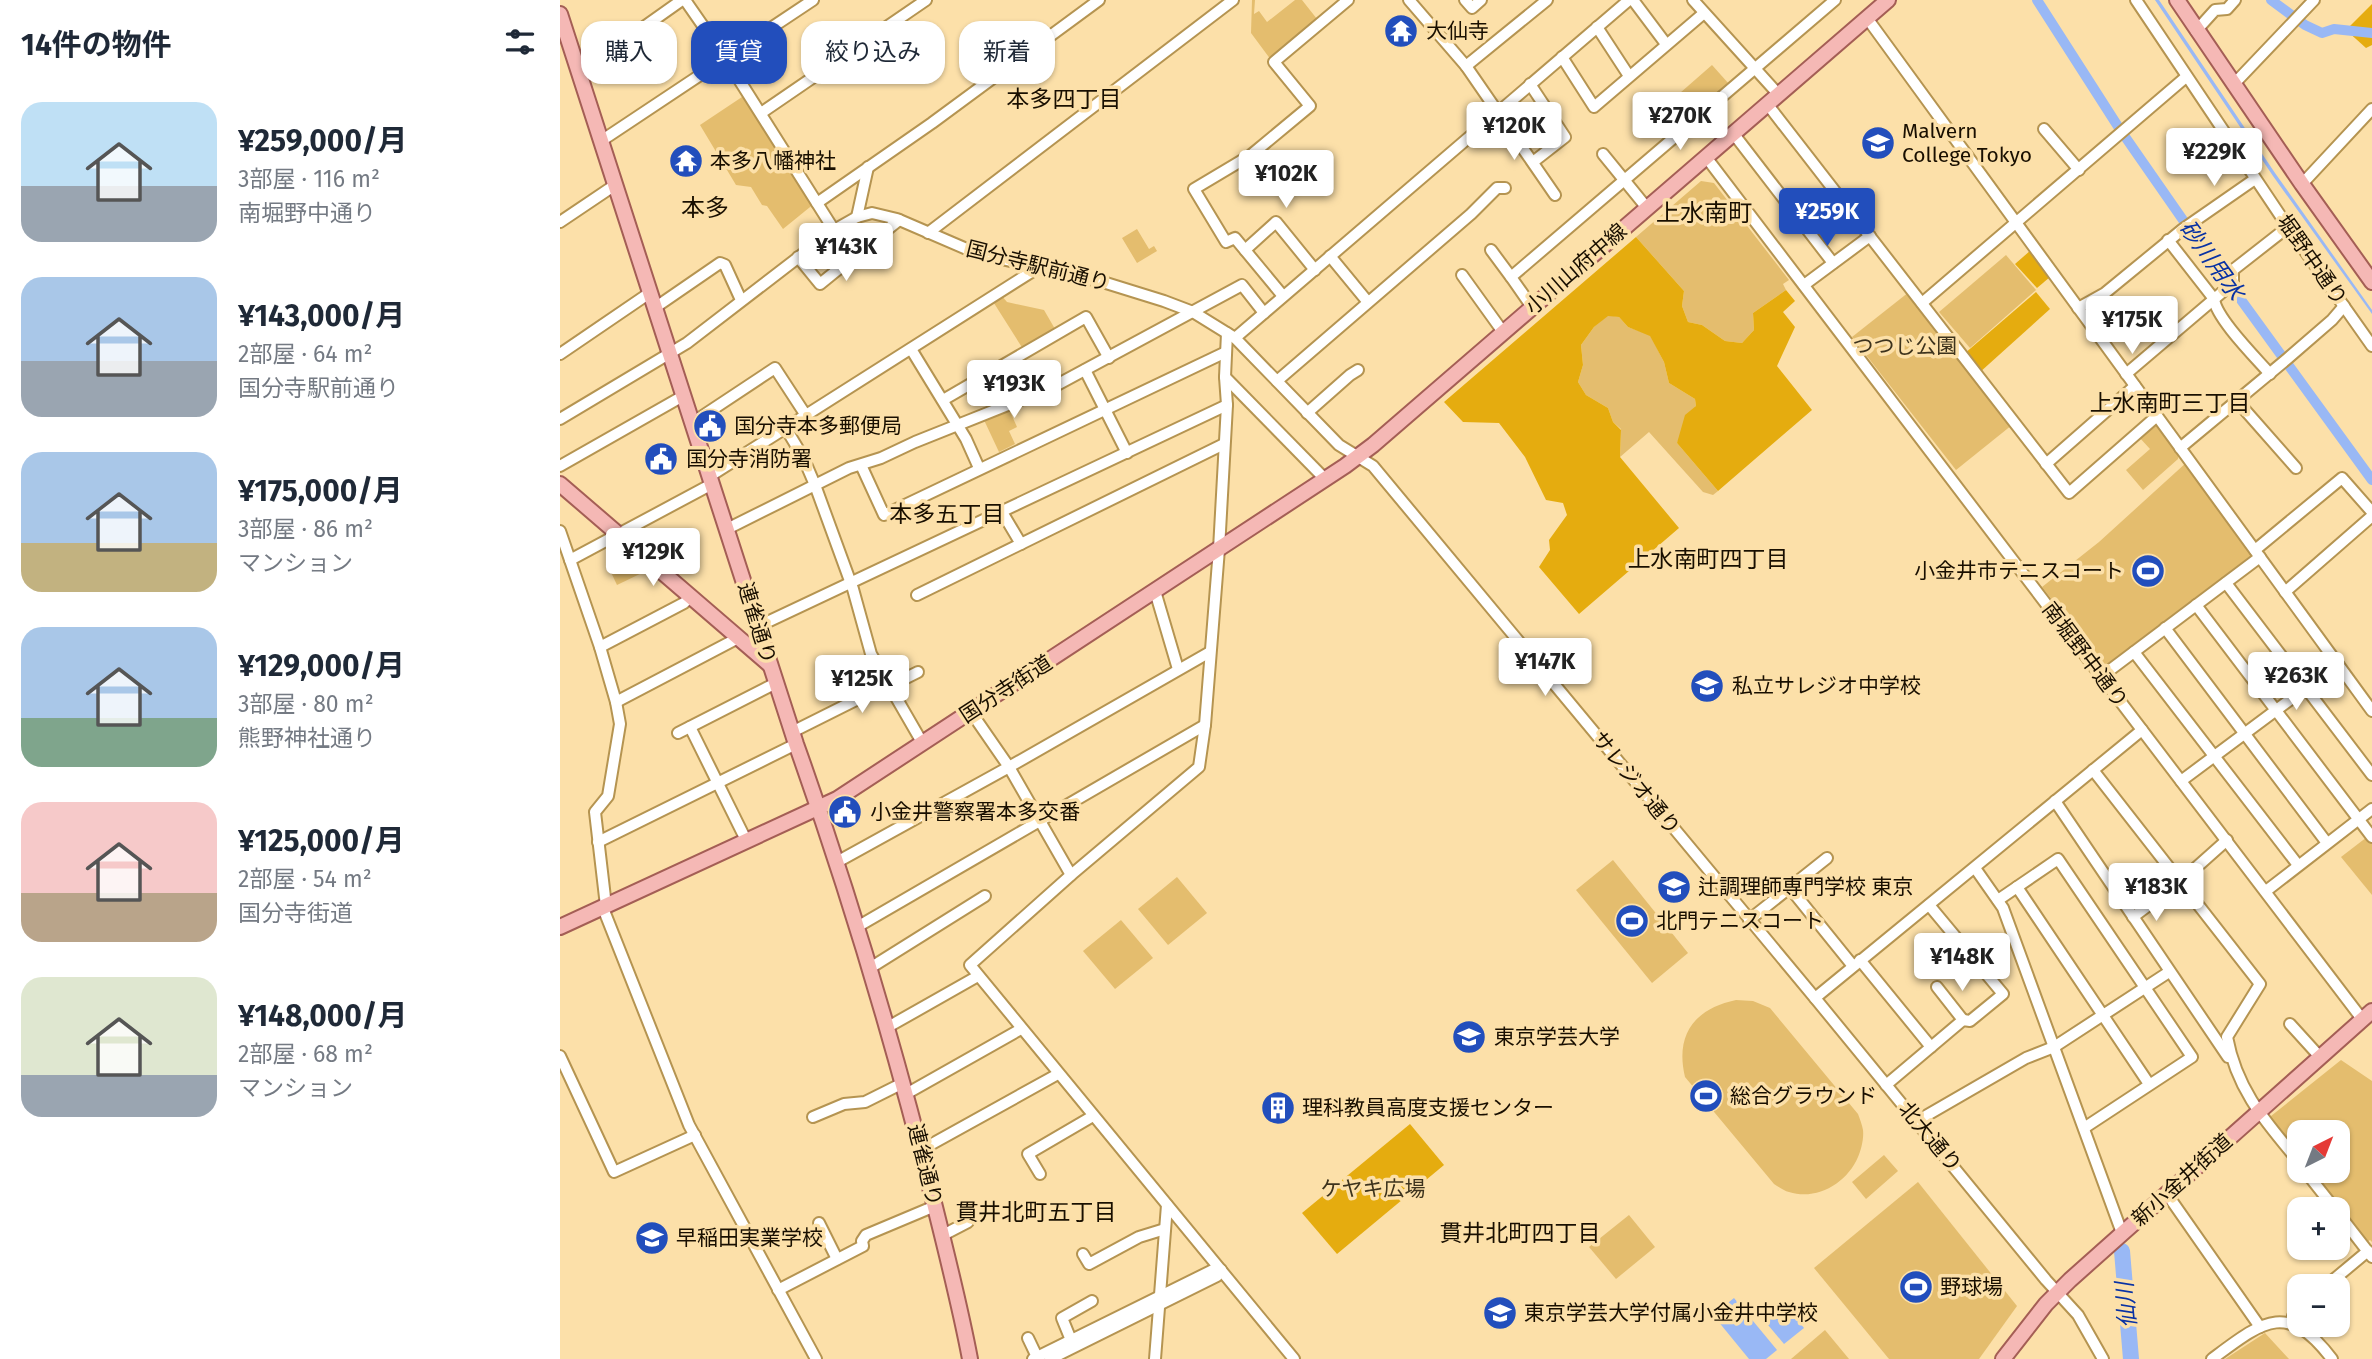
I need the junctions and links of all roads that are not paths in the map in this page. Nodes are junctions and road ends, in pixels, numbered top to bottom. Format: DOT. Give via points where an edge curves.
graph roads {
  1 [pos="684,0"];
  2 [pos="813,0"];
  3 [pos="926,0"];
  4 [pos="1099,0"];
  5 [pos="1233,0"];
  6 [pos="1348,0"];
  7 [pos="1409,0"];
  8 [pos="1465,0"];
  9 [pos="1481,0"];
  10 [pos="1547,0"];
  11 [pos="1631,0"];
  12 [pos="1709,0"];
  13 [pos="1835,0"];
  14 [pos="1888,0"];
  15 [pos="2136,0"];
  16 [pos="2177,0"];
  17 [pos="2235,0"];
  18 [pos="2314,0"];
  19 [pos="1699,7"];
  20 [pos="561,18"];
  21 [pos="1867,19"];
  22 [pos="699,21"];
  23 [pos="782,21"];
  24 [pos="1597,27"];
  25 [pos="2196,31"];
  26 [pos="1666,44"];
  27 [pos="1562,57"];
  28 [pos="1466,66"];
  29 [pos="1754,67"];
  30 [pos="579,73"];
  31 [pos="1629,76"];
  32 [pos="2186,77"];
  33 [pos="691,82"];
  34 [pos="742,84"];
  35 [pos="1530,84"];
  36 [pos="2233,85"];
  37 [pos="1774,100"];
  38 [pos="2372,109"];
  39 [pos="1499,111"];
  40 [pos="761,113"];
  41 [pos="2044,129"];
  42 [pos="1733,133"];
  43 [pos="601,141"];
  44 [pos="1603,154"];
  45 [pos="1706,157"];
  46 [pos="1533,162"];
  47 [pos="868,167"];
  48 [pos="2079,170"];
  49 [pos="2255,179"];
  50 [pos="1624,180"];
  51 [pos="2302,184"];
  52 [pos="615,185"];
  53 [pos="1505,188"];
  54 [pos="1555,195"];
  55 [pos="817,203"];
  56 [pos="1647,208"];
  57 [pos="857,217"];
  58 [pos="900,220"];
  59 [pos="560,222"];
  60 [pos="2016,223"];
  61 [pos="2288,227"];
  62 [pos="834,230"];
  63 [pos="928,233"];
  64 [pos="1870,236"];
  65 [pos="2168,240"];
  66 [pos="1245,250"];
  67 [pos="1491,250"];
  68 [pos="1330,256"];
  69 [pos="798,257"];
  70 [pos="1833,263"];
  71 [pos="1036,268"];
  72 [pos="1314,270"];
  73 [pos="1462,275"];
  74 [pos="1511,277"];
  75 [pos="2372,282"];
  76 [pos="1804,285"];
  77 [pos="1283,296"];
  78 [pos="653,299"];
  79 [pos="2214,299"];
  80 [pos="741,300"];
  81 [pos="1367,301"];
  82 [pos="1922,303"];
  83 [pos="2344,306"];
  84 [pos="1532,307"];
  85 [pos="2078,309"];
  86 [pos="1193,312"];
  87 [pos="1264,313"];
  88 [pos="1503,332"];
  89 [pos="1231,335"];
  90 [pos="2372,346"];
  91 [pos="911,349"];
  92 [pos="1226,352"];
  93 [pos="560,354"];
  94 [pos="670,354"];
  95 [pos="1108,358"];
  96 [pos="1085,370"];
  97 [pos="1358,370"];
  98 [pos="2270,373"];
  99 [pos="2126,374"];
  100 [pos="1225,377"];
  101 [pos="1277,381"];
  102 [pos="2135,386"];
  103 [pos="683,396"];
  104 [pos="943,400"];
  105 [pos="2237,401"];
  106 [pos="1227,405"];
  107 [pos="1104,409"];
  108 [pos="1307,412"];
  109 [pos="805,414"];
  110 [pos="2157,416"];
  111 [pos="560,418"];
  112 [pos="692,424"];
  113 [pos="958,425"];
  114 [pos="785,427"];
  115 [pos="1224,444"];
  116 [pos="2180,448"];
  117 [pos="1127,453"];
  118 [pos="1359,456"];
  119 [pos="2046,464"];
  120 [pos="860,465"];
  121 [pos="560,466"];
  122 [pos="979,468"];
  123 [pos="2296,468"];
  124 [pos="711,480"];
  125 [pos="1325,480"];
  126 [pos="560,484"];
  127 [pos="815,485"];
  128 [pos="1002,512"];
  129 [pos="2372,514"];
  130 [pos="727,528"];
  131 [pos="560,531"];
  132 [pos="618,535"];
  133 [pos="1021,544"];
  134 [pos="562,546"];
  135 [pos="1219,549"];
  136 [pos="2258,554"];
  137 [pos="570,560"];
  138 [pos="2226,583"];
  139 [pos="851,584"];
  140 [pos="1155,591"];
  141 [pos="2285,592"];
  142 [pos="917,595"];
  143 [pos="690,597"];
  144 [pos="2196,605"];
  145 [pos="759,626"];
  146 [pos="2165,628"];
  147 [pos="738,638"];
  148 [pos="600,647"];
  149 [pos="1210,652"];
  150 [pos="2134,652"];
  151 [pos="2338,664"];
  152 [pos="770,665"];
  153 [pos="1178,669"];
  154 [pos="918,672"];
  155 [pos="2102,677"];
  156 [pos="776,683"];
  157 [pos="888,684"];
  158 [pos="2306,688"];
  159 [pos="616,702"];
  160 [pos="2276,711"];
  161 [pos="2372,711"];
  162 [pos="971,712"];
  163 [pos="1205,725"];
  164 [pos="690,727"];
  165 [pos="2143,730"];
  166 [pos="678,733"];
  167 [pos="2245,734"];
  168 [pos="794,738"];
  169 [pos="923,744"];
  170 [pos="2215,757"];
  171 [pos="1009,767"];
  172 [pos="2093,770"];
  173 [pos="2372,775"];
  174 [pos="2181,781"];
  175 [pos="718,783"];
  176 [pos="2056,801"];
  177 [pos="818,808"];
  178 [pos="2372,809"];
  179 [pos="2358,819"];
  180 [pos="1039,820"];
  181 [pos="2372,836"];
  182 [pos="746,840"];
  183 [pos="2227,840"];
  184 [pos="598,842"];
  185 [pos="2327,843"];
  186 [pos="1827,858"];
  187 [pos="837,862"];
  188 [pos="2298,865"];
  189 [pos="1975,868"];
  190 [pos="1071,876"];
  191 [pos="2181,881"];
  192 [pos="2017,887"];
  193 [pos="1790,888"];
  194 [pos="2266,891"];
  195 [pos="985,896"];
  196 [pos="1998,900"];
  197 [pos="1929,905"];
  198 [pos="604,907"];
  199 [pos="2133,917"];
  200 [pos="1749,920"];
  201 [pos="560,927"];
  202 [pos="857,927"];
  203 [pos="1857,963"];
  204 [pos="870,968"];
  205 [pos="2169,972"];
  206 [pos="978,975"];
  207 [pos="1937,987"];
  208 [pos="2146,988"];
  209 [pos="1815,998"];
  210 [pos="2103,1015"];
  211 [pos="2367,1015"];
  212 [pos="1964,1020"];
  213 [pos="2290,1024"];
  214 [pos="888,1027"];
  215 [pos="1021,1029"];
  216 [pos="1931,1047"];
  217 [pos="2054,1047"];
  218 [pos="560,1056"];
  219 [pos="2320,1057"];
  220 [pos="2231,1062"];
  221 [pos="1058,1074"];
  222 [pos="1886,1084"];
  223 [pos="2149,1084"];
  224 [pos="905,1088"];
  225 [pos="2259,1112"];
  226 [pos="1093,1116"];
  227 [pos="813,1117"];
  228 [pos="1916,1121"];
  229 [pos="2084,1128"];
  230 [pos="695,1135"];
  231 [pos="2287,1147"];
  232 [pos="921,1150"];
  233 [pos="1040,1174"];
  234 [pos="2315,1183"];
  235 [pos="2167,1194"];
  236 [pos="2326,1197"];
  237 [pos="1167,1205"];
  238 [pos="935,1206"];
  239 [pos="968,1222"];
  240 [pos="819,1223"];
  241 [pos="2350,1228"];
  242 [pos="1165,1229"];
  243 [pos="2122,1233"];
  244 [pos="943,1235"];
  245 [pos="1083,1254"];
  246 [pos="2370,1254"];
  247 [pos="837,1259"];
  248 [pos="1221,1270"];
  249 [pos="2342,1274"];
  250 [pos="778,1290"];
  251 [pos="2057,1292"];
  252 [pos="1092,1301"];
  253 [pos="1159,1302"];
  254 [pos="2287,1323"];
  255 [pos="2260,1327"];
  256 [pos="2314,1337"];
  257 [pos="1028,1338"];
  258 [pos="1072,1344"];
  259 [pos="1036,1358"];
  260 [pos="816,1359"];
  261 [pos="970,1359"];
  262 [pos="1050,1359"];
  263 [pos="1155,1359"];
  264 [pos="1294,1359"];
  265 [pos="2003,1359"];
  266 [pos="2103,1359"];
  267 [pos="2212,1359"];
  268 [pos="2332,1359"];
  1 -- 22 [label="street"];
  1 -- 30 [label="street"];
  2 -- 23 [label="street"];
  3 -- 40 [label="street"];
  4 -- 47 [label="street"];
  5 -- 63 [label="street"];
  6 -- 66 [label="street" via="1274,62 1310,106 1251,155 1194,189 1226,242 1235,238"];
  7 -- 28 [label="street"];
  8 -- 9 [label="street" via="1472,8"];
  10 -- 28 [label="street"];
  11 -- 24 [label="street"];
  11 -- 26 [label="street"];
  12 -- 19 [label="street"];
  13 -- 29 [label="street"];
  14 -- 21 [label="main road, 小川山府中線"];
  15 -- 32 [label="street, 堀野中通り"];
  16 -- 25 [label="main road"];
  17 -- 25 [label="street" via="2227,9 2215,10"];
  18 -- 36 [label="street"];
  19 -- 26 [label="street"];
  19 -- 29 [label="street"];
  20 -- 30 [label="main road, 連雀通り"];
  21 -- 37 [label="main road, 小川山府中線"];
  21 -- 60 [label="street"];
  24 -- 27 [label="street"];
  24 -- 31 [label="street"];
  25 -- 36 [label="main road"];
  26 -- 31 [label="street"];
  27 -- 31 [label="street" via="1594,107"];
  27 -- 35 [label="street"];
  28 -- 39 [label="street"];
  29 -- 37 [label="street"];
  29 -- 50 [label="street"];
  30 -- 43 [label="main road, 連雀通り"];
  32 -- 48 [label="street"];
  32 -- 49 [label="street, 堀野中通り"];
  33 -- 43 [label="street"];
  34 -- 40 [label="street"];
  35 -- 39 [label="street"];
  35 -- 46 [label="street" via="1565,137"];
  36 -- 51 [label="main road"];
  37 -- 42 [label="main road, 小川山府中線"];
  37 -- 64 [label="street"];
  38 -- 51 [label="street"];
  39 -- 46 [label="street"];
  39 -- 68 [label="street"];
  40 -- 55 [label="street"];
  41 -- 48 [label="street"];
  42 -- 45 [label="main road, 小川山府中線"];
  42 -- 70 [label="street"];
  43 -- 52 [label="main road, 連雀通り"];
  44 -- 50 [label="street"];
  45 -- 56 [label="main road, 小川山府中線"];
  45 -- 76 [label="street, 南堀野中通り"];
  46 -- 54 [label="street"];
  47 -- 55 [label="street"];
  47 -- 57 [label="street"];
  48 -- 60 [label="street"];
  49 -- 61 [label="street, 堀野中通り"];
  49 -- 65 [label="street"];
  50 -- 56 [label="street"];
  50 -- 74 [label="street"];
  51 -- 75 [label="main road"];
  52 -- 59 [label="street"];
  52 -- 78 [label="main road, 連雀通り"];
  53 -- 81 [label="street" via="1497,188"];
  55 -- 62 [label="street"];
  56 -- 84 [label="main road, 小川山府中線"];
  57 -- 58 [label="street, 国分寺駅前通り" via="872,213"];
  57 -- 62 [label="street"];
  58 -- 63 [label="street, 国分寺駅前通り"];
  58 -- 69 [label="street" via="820,284"];
  60 -- 82 [label="street"];
  60 -- 85 [label="street"];
  61 -- 79 [label="street" via="2233,270 2230,286"];
  61 -- 83 [label="street, 堀野中通り"];
  62 -- 69 [label="street"];
  63 -- 71 [label="street, 国分寺駅前通り" via="976,253"];
  64 -- 70 [label="street"];
  64 -- 82 [label="street"];
  65 -- 79 [label="street"];
  65 -- 85 [label="street" via="2105,293"];
  66 -- 72 [label="street" via="1276,222"];
  66 -- 77 [label="street"];
  67 -- 74 [label="street"];
  68 -- 72 [label="street"];
  68 -- 81 [label="street"];
  69 -- 80 [label="street"];
  70 -- 76 [label="street"];
  71 -- 86 [label="street, 国分寺駅前通り" via="1105,283"];
  71 -- 91 [label="street"];
  72 -- 77 [label="street"];
  73 -- 88 [label="street"];
  74 -- 84 [label="street"];
  76 -- 155 [label="street, 南堀野中通り"];
  77 -- 87 [label="street"];
  78 -- 80 [label="street" via="720,263"];
  78 -- 93 [label="street"];
  78 -- 94 [label="main road, 連雀通り"];
  79 -- 98 [label="street" via="2238,337"];
  79 -- 99 [label="street"];
  80 -- 94 [label="street"];
  81 -- 101 [label="street"];
  82 -- 119 [label="street"];
  83 -- 90 [label="street, 堀野中通り"];
  83 -- 98 [label="street"];
  84 -- 88 [label="main road, 小川山府中線"];
  85 -- 99 [label="street"];
  86 -- 87 [label="street" via="1242,285"];
  86 -- 89 [label="street, 国分寺駅前通り"];
  86 -- 95 [label="street"];
  87 -- 89 [label="street"];
  88 -- 118 [label="main road, 小川山府中線"];
  89 -- 92 [label="street"];
  89 -- 101 [label="street, 国分寺駅前通り"];
  91 -- 104 [label="street"];
  91 -- 109 [label="street"];
  92 -- 100 [label="street"];
  92 -- 107 [label="street"];
  94 -- 103 [label="main road, 連雀通り"];
  94 -- 111 [label="street"];
  95 -- 96 [label="street"];
  95 -- 104 [label="street" via="1086,317"];
  96 -- 107 [label="street"];
  96 -- 113 [label="street"];
  97 -- 108 [label="street"];
  98 -- 105 [label="street"];
  99 -- 102 [label="street"];
  100 -- 106 [label="street"];
  100 -- 125 [label="street"];
  101 -- 108 [label="street, 国分寺駅前通り"];
  102 -- 110 [label="street"];
  102 -- 119 [label="street"];
  103 -- 112 [label="main road, 連雀通り"];
  103 -- 121 [label="street"];
  104 -- 113 [label="street"];
  105 -- 116 [label="street"];
  105 -- 123 [label="street"];
  106 -- 115 [label="street"];
  106 -- 117 [label="street"];
  107 -- 117 [label="street"];
  107 -- 122 [label="street"];
  108 -- 118 [label="street, 国分寺駅前通り" via="1339,445"];
  109 -- 112 [label="street" via="775,368"];
  109 -- 114 [label="street"];
  110 -- 116 [label="street"];
  110 -- 119 [label="street" via="2068,493"];
  112 -- 124 [label="main road, 連雀通り"];
  113 -- 120 [label="street"];
  113 -- 122 [label="street"];
  114 -- 124 [label="street"];
  114 -- 127 [label="street"];
  115 -- 133 [label="street"];
  115 -- 135 [label="street"];
  116 -- 136 [label="street"];
  117 -- 128 [label="street"];
  118 -- 125 [label="main road, 国分寺街道"];
  118 -- 200 [label="street, サレジオ通り" via="1373,466"];
  120 -- 122 [label="street" via="884,515"];
  120 -- 127 [label="street"];
  124 -- 130 [label="main road, 連雀通り"];
  124 -- 132 [label="street"];
  125 -- 135 [label="main road, 国分寺街道"];
  126 -- 132 [label="main road"];
  127 -- 130 [label="street"];
  127 -- 139 [label="street"];
  128 -- 133 [label="street"];
  128 -- 139 [label="street"];
  129 -- 136 [label="street" via="2342,478"];
  129 -- 141 [label="street"];
  130 -- 145 [label="main road, 連雀通り"];
  131 -- 134 [label="street"];
  132 -- 137 [label="street"];
  132 -- 143 [label="main road"];
  133 -- 142 [label="street"];
  134 -- 137 [label="street"];
  135 -- 140 [label="main road, 国分寺街道"];
  135 -- 149 [label="street"];
  136 -- 138 [label="street"];
  136 -- 141 [label="street"];
  137 -- 148 [label="street"];
  138 -- 144 [label="street"];
  138 -- 158 [label="street"];
  139 -- 145 [label="street"];
  139 -- 157 [label="street" via="871,654"];
  140 -- 153 [label="street"];
  140 -- 162 [label="main road, 国分寺街道"];
  141 -- 151 [label="street"];
  143 -- 147 [label="main road"];
  143 -- 148 [label="street"];
  144 -- 146 [label="street"];
  144 -- 160 [label="street"];
  145 -- 152 [label="main road, 連雀通り"];
  146 -- 150 [label="street"];
  146 -- 167 [label="street"];
  147 -- 152 [label="main road"];
  147 -- 159 [label="street"];
  148 -- 159 [label="street"];
  149 -- 153 [label="street"];
  149 -- 163 [label="street"];
  150 -- 155 [label="street"];
  150 -- 170 [label="street"];
  151 -- 158 [label="street"];
  151 -- 161 [label="street"];
  152 -- 156 [label="main road, 連雀通り"];
  153 -- 171 [label="street"];
  154 -- 157 [label="street"];
  155 -- 165 [label="street, 南堀野中通り"];
  156 -- 164 [label="street"];
  156 -- 168 [label="main road, 連雀通り"];
  157 -- 168 [label="street"];
  157 -- 169 [label="street"];
  158 -- 160 [label="street"];
  158 -- 173 [label="street"];
  159 -- 184 [label="street" via="620,724 608,796 595,812"];
  160 -- 167 [label="street"];
  160 -- 179 [label="street"];
  162 -- 169 [label="main road, 国分寺街道"];
  162 -- 171 [label="street"];
  163 -- 180 [label="street"];
  163 -- 190 [label="street" via="1199,767"];
  164 -- 166 [label="street"];
  164 -- 175 [label="street"];
  165 -- 172 [label="street"];
  165 -- 174 [label="street, 南堀野中通り"];
  167 -- 170 [label="street"];
  167 -- 185 [label="street"];
  168 -- 175 [label="street"];
  168 -- 177 [label="main road, 連雀通り"];
  169 -- 177 [label="main road, 国分寺街道"];
  170 -- 174 [label="street"];
  170 -- 188 [label="street"];
  171 -- 180 [label="street"];
  171 -- 187 [label="street"];
  172 -- 176 [label="street"];
  172 -- 191 [label="street"];
  174 -- 183 [label="street, 南堀野中通り"];
  175 -- 182 [label="street"];
  175 -- 184 [label="street"];
  176 -- 189 [label="street"];
  176 -- 199 [label="street"];
  177 -- 182 [label="main road, 国分寺街道"];
  177 -- 187 [label="main road, 連雀通り"];
  178 -- 179 [label="street"];
  179 -- 181 [label="street"];
  179 -- 185 [label="street"];
  180 -- 190 [label="street"];
  180 -- 202 [label="street"];
  182 -- 198 [label="main road, 国分寺街道"];
  183 -- 191 [label="street"];
  183 -- 194 [label="street, 南堀野中通り"];
  184 -- 198 [label="street"];
  185 -- 188 [label="street"];
  186 -- 193 [label="street"];
  187 -- 202 [label="main road, 連雀通り"];
  188 -- 194 [label="street"];
  189 -- 196 [label="street"];
  189 -- 197 [label="street"];
  190 -- 206 [label="street" via="970,965"];
  191 -- 199 [label="street"];
  191 -- 220 [label="street" via="2260,984 2227,1037"];
  192 -- 196 [label="street"];
  192 -- 208 [label="street" via="2058,859"];
  192 -- 210 [label="street"];
  193 -- 200 [label="street"];
  193 -- 203 [label="street"];
  194 -- 211 [label="street, 南堀野中通り"];
  195 -- 204 [label="street"];
  196 -- 217 [label="street"];
  197 -- 203 [label="street"];
  197 -- 212 [label="street" via="2003,995 1970,1021"];
  198 -- 201 [label="main road, 国分寺街道"];
  198 -- 230 [label="street"];
  199 -- 205 [label="street"];
  200 -- 209 [label="street, 北大通り"];
  202 -- 204 [label="main road, 連雀通り"];
  203 -- 209 [label="street"];
  203 -- 216 [label="street"];
  204 -- 214 [label="main road, 連雀通り"];
  205 -- 208 [label="street"];
  205 -- 220 [label="street"];
  206 -- 214 [label="street"];
  206 -- 215 [label="street"];
  207 -- 212 [label="street"];
  208 -- 210 [label="street"];
  208 -- 223 [label="street" via="2192,1057"];
  209 -- 222 [label="street, 北大通り"];
  210 -- 217 [label="street"];
  210 -- 223 [label="street"];
  211 -- 219 [label="main road, 新小金井街道"];
  212 -- 216 [label="street"];
  213 -- 219 [label="street"];
  214 -- 224 [label="main road, 連雀通り"];
  215 -- 221 [label="street"];
  215 -- 224 [label="street"];
  216 -- 222 [label="street"];
  217 -- 228 [label="street" via="2026,1058"];
  217 -- 229 [label="street"];
  218 -- 230 [label="street" via="614,1172"];
  219 -- 225 [label="main road, 新小金井街道"];
  220 -- 225 [label="street"];
  221 -- 226 [label="street"];
  221 -- 232 [label="street"];
  222 -- 228 [label="street, 北大通り"];
  223 -- 229 [label="street"];
  224 -- 227 [label="street"];
  224 -- 232 [label="main road, 連雀通り"];
  225 -- 231 [label="street"];
  225 -- 235 [label="main road, 新小金井街道"];
  226 -- 233 [label="street" via="1028,1154"];
  226 -- 237 [label="street"];
  228 -- 251 [label="street, 北大通り"];
  229 -- 243 [label="street"];
  230 -- 250 [label="street"];
  232 -- 238 [label="main road, 連雀通り"];
  234 -- 236 [label="street"];
  235 -- 243 [label="main road, 新小金井街道"];
  235 -- 255 [label="street"];
  237 -- 242 [label="street"];
  237 -- 248 [label="street"];
  238 -- 244 [label="main road, 連雀通り"];
  238 -- 247 [label="street" via="866,1235 863,1246"];
  239 -- 244 [label="street"];
  240 -- 247 [label="street"];
  241 -- 246 [label="street"];
  242 -- 245 [label="street" via="1139,1237 1090,1264"];
  242 -- 253 [label="street"];
  243 -- 251 [label="main road, 新小金井街道"];
  244 -- 261 [label="main road, 連雀通り"];
  246 -- 249 [label="street"];
  247 -- 250 [label="street"];
  248 -- 253 [label="street" via="1213,1270"];
  248 -- 264 [label="street"];
  250 -- 260 [label="street"];
  251 -- 265 [label="main road, 新小金井街道"];
  251 -- 266 [label="street, 北大通り" via="2089,1331"];
  252 -- 258 [label="street" via="1062,1318"];
  253 -- 258 [label="street"];
  253 -- 263 [label="street"];
  254 -- 255 [label="street"];
  255 -- 267 [label="street"];
  256 -- 268 [label="street"];
  257 -- 259 [label="street"];
  258 -- 259 [label="street"];
  258 -- 262 [label="street"];
}
